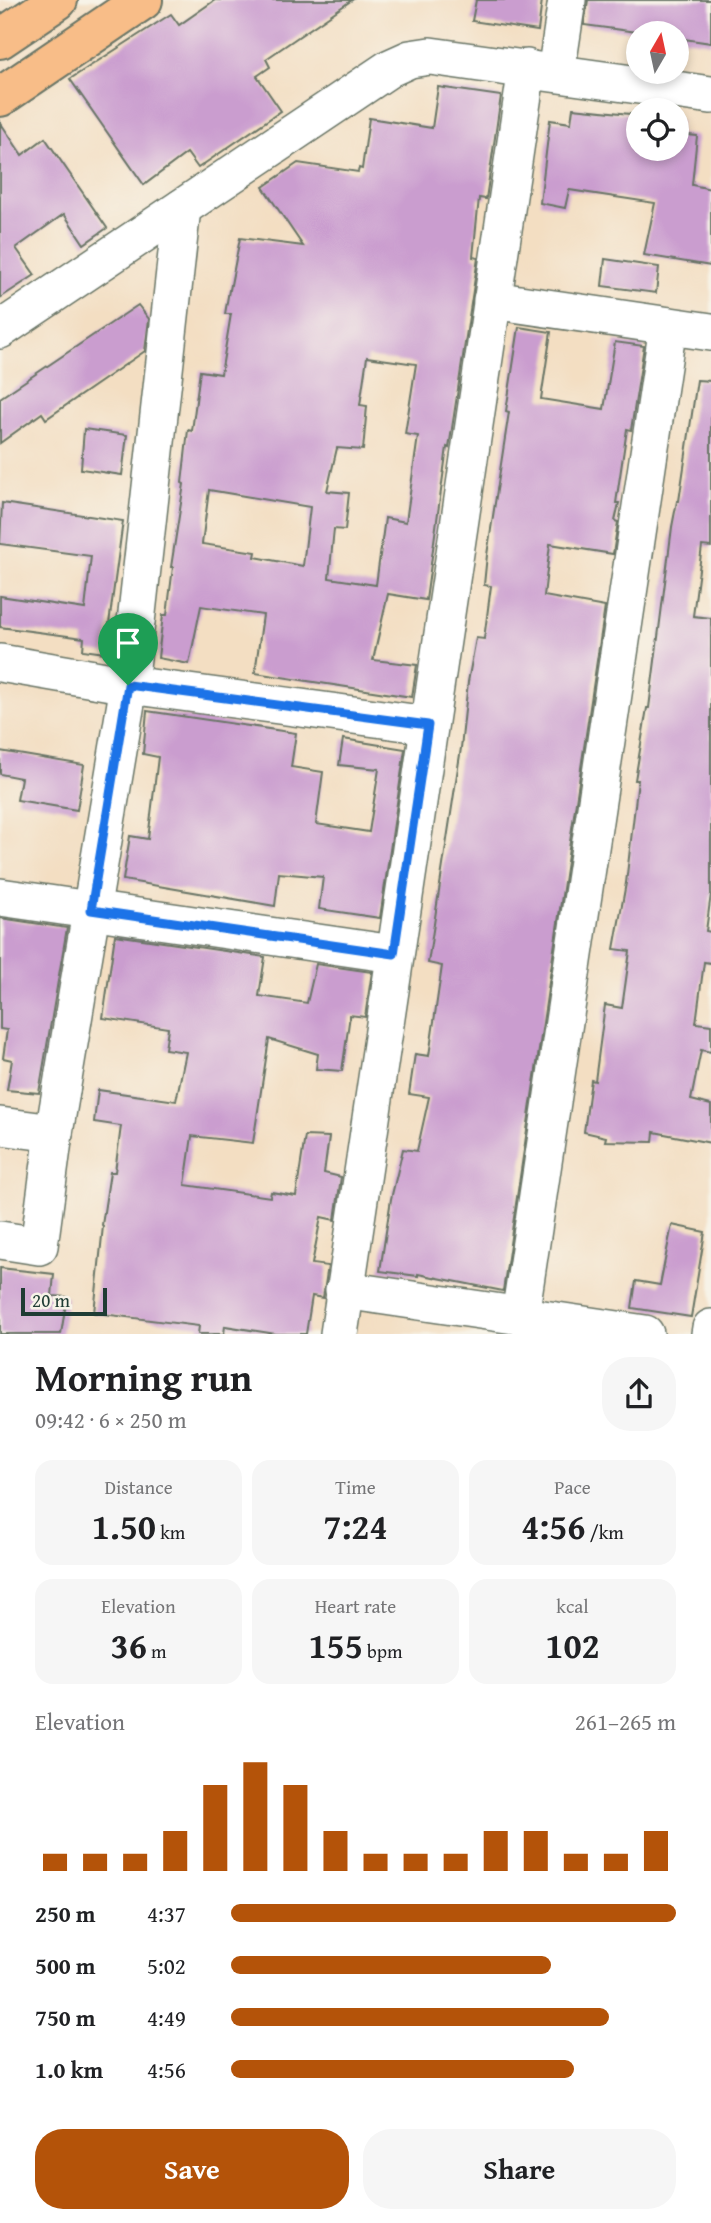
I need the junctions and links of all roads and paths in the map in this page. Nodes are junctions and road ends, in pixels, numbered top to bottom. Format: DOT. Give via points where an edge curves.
graph roads {
  1 [pos="58,0"];
  2 [pos="143,0"];
  3 [pos="567,0"];
  4 [pos="2,33"];
  5 [pos="542,70"];
  6 [pos="711,95"];
  7 [pos="0,97"];
  8 [pos="182,208"];
  9 [pos="492,300"];
  10 [pos="668,326"];
  11 [pos="0,330"];
  12 [pos="711,332"];
  13 [pos="0,663"];
  14 [pos="128,685"];
  15 [pos="428,725"];
  16 [pos="0,897"];
  17 [pos="91,910"];
  18 [pos="394,954"];
  19 [pos="0,1126"];
  20 [pos="54,1133"];
  21 [pos="0,1240"];
  22 [pos="344,1290"];
  23 [pos="520,1316"];
  24 [pos="711,1328"];
  25 [pos="339,1334"];
  26 [pos="645,1334"];
  27 [pos="710,1334"];
  1 -- 4 [label="main road"];
  2 -- 7 [label="main road"];
  3 -- 5 [label="street"];
  5 -- 6 [label="street"];
  5 -- 8 [label="street" via="430,55 410,59"];
  5 -- 9 [label="street"];
  8 -- 11 [label="street"];
  8 -- 14 [label="street"];
  9 -- 10 [label="street"];
  9 -- 15 [label="street"];
  10 -- 12 [label="street"];
  10 -- 23 [label="street"];
  13 -- 14 [label="street"];
  14 -- 15 [label="street"];
  14 -- 17 [label="street"];
  15 -- 18 [label="street"];
  16 -- 17 [label="street"];
  17 -- 18 [label="street"];
  17 -- 20 [label="street"];
  18 -- 22 [label="street"];
  19 -- 20 [label="street"];
  20 -- 21 [label="street" via="39,1246"];
  22 -- 23 [label="street"];
  22 -- 25 [label="street"];
  23 -- 26 [label="street"];
  24 -- 27 [label="street"];
}
